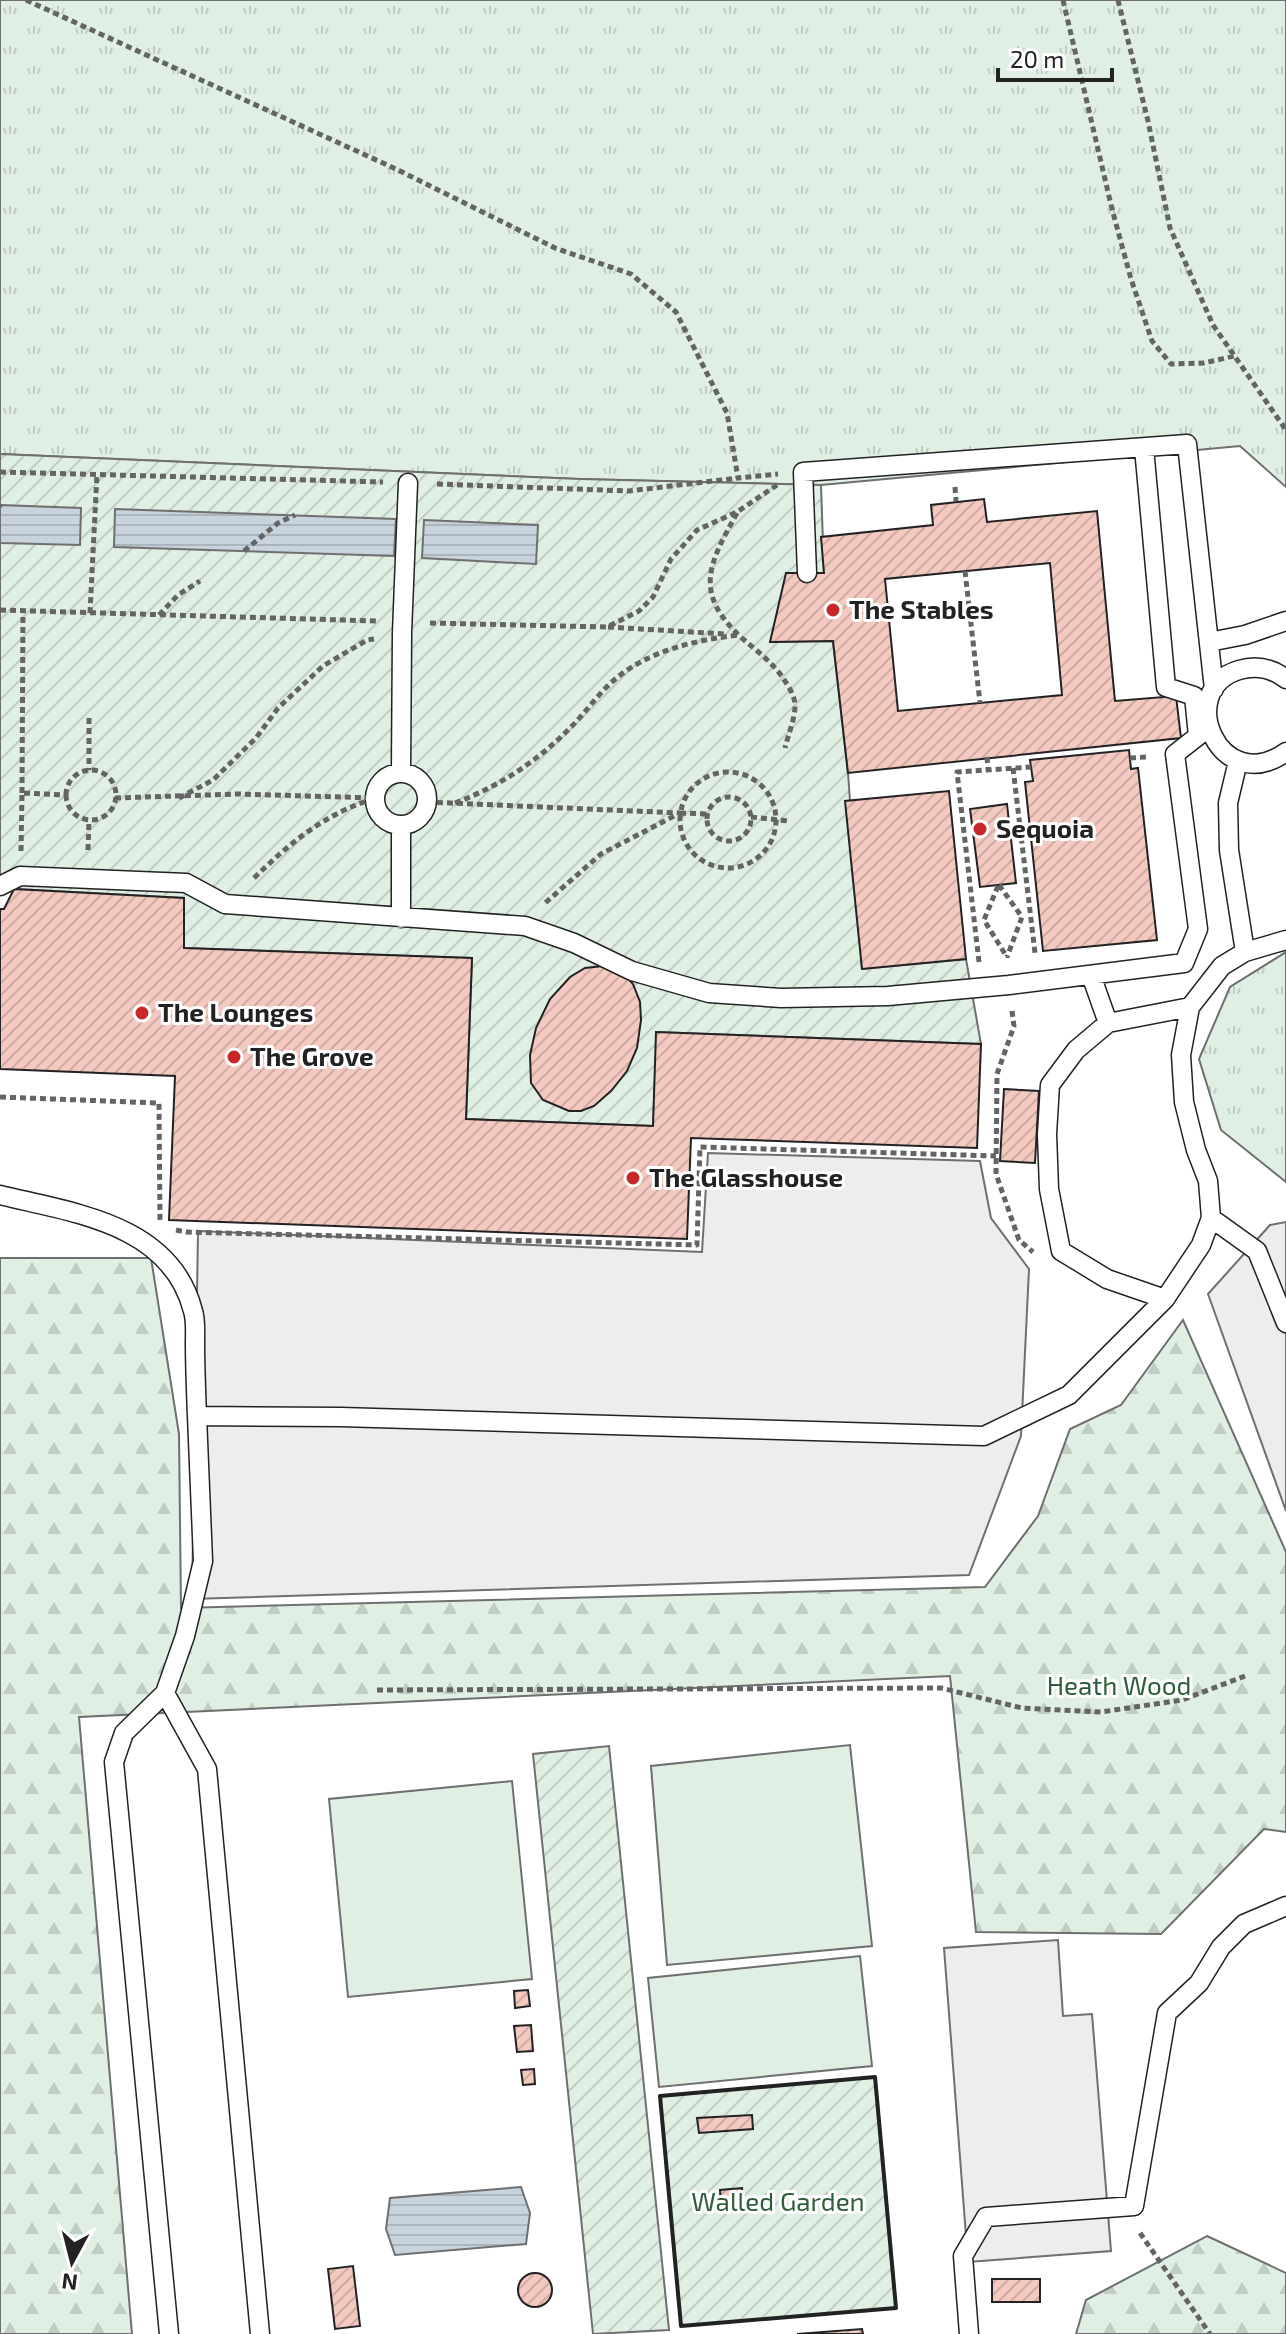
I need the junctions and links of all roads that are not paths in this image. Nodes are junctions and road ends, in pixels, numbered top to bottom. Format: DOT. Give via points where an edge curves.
graph roads {
  1 [pos="1144,448"];
  2 [pos="408,483"];
  3 [pos="807,573"];
  4 [pos="1286,621"];
  5 [pos="1209,642"];
  6 [pos="1286,679"];
  7 [pos="1214,689"];
  8 [pos="1286,752"];
  9 [pos="1238,761"];
  10 [pos="401,772"];
  11 [pos="401,825"];
  12 [pos="0,886"];
  13 [pos="401,918"];
  14 [pos="1286,940"];
  15 [pos="1245,952"];
  16 [pos="1091,975"];
  17 [pos="1190,1007"];
  18 [pos="1108,1023"];
  19 [pos="0,1195"];
  20 [pos="1211,1218"];
  21 [pos="1165,1299"];
  22 [pos="1286,1323"];
  23 [pos="197,1416"];
  24 [pos="165,1693"];
  25 [pos="1286,1906"];
  26 [pos="169,2334"];
  27 [pos="260,2334"];
  28 [pos="969,2334"];
  1 -- 3 [label="lane" via="803,472"];
  1 -- 5 [label="lane" via="1187,444"];
  1 -- 16 [label="lane" via="1166,687 1194,696 1198,736 1175,754 1198,929 1184,963"];
  2 -- 10 [label="lane"];
  4 -- 5 [label="lane"];
  5 -- 7 [label="lane"];
  6 -- 7 [label="lane" via="1264,668 1248,668 1233,672"];
  7 -- 9 [label="lane" via="1208,702 1209,730 1215,743"];
  8 -- 9 [label="lane" via="1270,761"];
  9 -- 15 [label="lane" via="1228,803 1229,850"];
  10 -- 11 [label="lane" via="380,783 375,798 385,820"];
  10 -- 11 [label="lane" via="418,778 427,802 421,816"];
  11 -- 13 [label="lane"];
  12 -- 13 [label="lane" via="20,876 186,883 225,904"];
  13 -- 16 [label="lane" via="525,926 632,971 709,993 873,996"];
  14 -- 15 [label="lane"];
  15 -- 17 [label="lane" via="1222,966"];
  16 -- 18 [label="lane"];
  17 -- 18 [label="lane"];
  17 -- 20 [label="lane" via="1181,1055 1184,1102 1208,1181"];
  18 -- 21 [label="lane" via="1076,1050 1050,1085 1049,1189 1061,1251 1107,1279"];
  19 -- 23 [label="lane" via="77,1213 159,1250 180,1279 194,1312"];
  20 -- 21 [label="lane" via="1201,1245"];
  20 -- 22 [label="lane" via="1257,1251"];
  21 -- 23 [label="lane" via="1069,1395 984,1436"];
  23 -- 24 [label="lane" via="203,1561"];
  24 -- 26 [label="lane" via="124,1733 114,1762"];
  24 -- 27 [label="lane" via="207,1769"];
  25 -- 28 [label="lane" via="1244,1924 1221,1947 1199,1983 1167,2013 1134,2206 986,2217 963,2256"];
}
